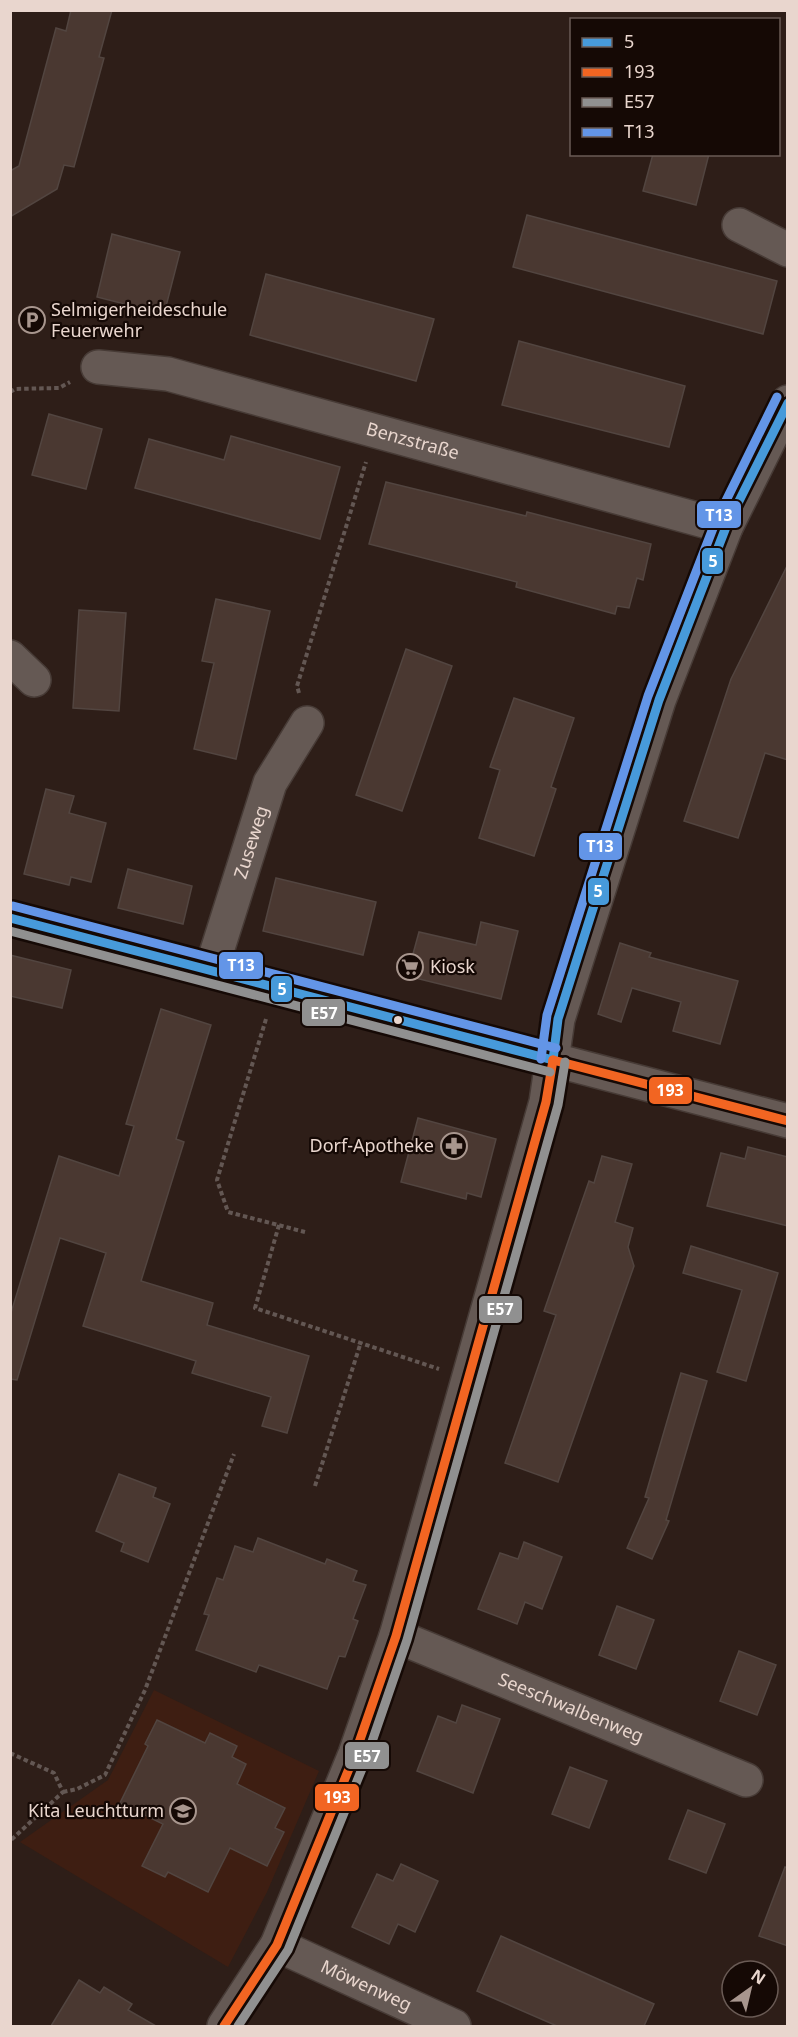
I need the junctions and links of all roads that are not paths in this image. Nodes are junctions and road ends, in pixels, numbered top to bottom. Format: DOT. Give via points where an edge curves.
graph roads {
  1 [pos="739,225"];
  2 [pos="788,250"];
  3 [pos="98,368"];
  4 [pos="788,402"];
  5 [pos="726,527"];
  6 [pos="10,657"];
  7 [pos="34,680"];
  8 [pos="307,723"];
  9 [pos="10,918"];
  10 [pos="211,970"];
  11 [pos="553,1060"];
  12 [pos="788,1121"];
  13 [pos="396,1636"];
  14 [pos="746,1780"];
  15 [pos="277,1945"];
  16 [pos="224,2026"];
  17 [pos="454,2026"];
  1 -- 2 [label="street"];
  3 -- 5 [label="street, Benzstraße" via="168,374"];
  4 -- 5 [label="street"];
  5 -- 11 [label="street" via="659,700 558,1019"];
  6 -- 7 [label="street"];
  8 -- 10 [label="street, Zuseweg" via="270,783"];
  9 -- 10 [label="street"];
  10 -- 11 [label="street"];
  11 -- 12 [label="street"];
  11 -- 13 [label="street" via="546,1102"];
  13 -- 14 [label="street, Seeschwalbenweg"];
  13 -- 15 [label="street" via="355,1754"];
  15 -- 16 [label="street"];
  15 -- 17 [label="street, Möwenweg"];
}
